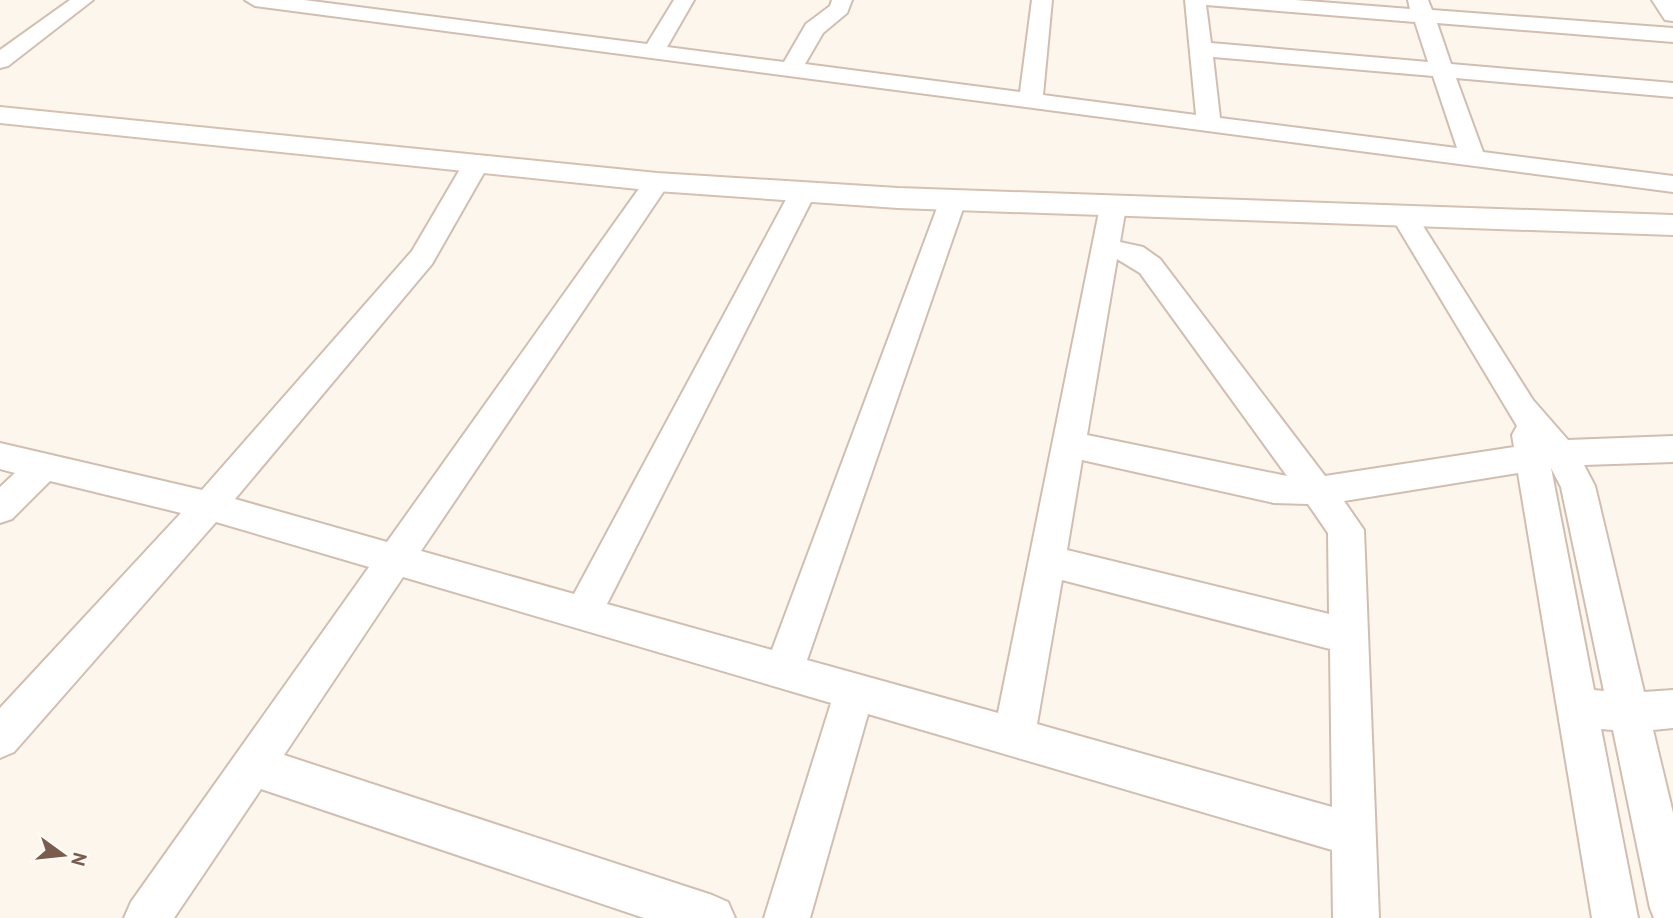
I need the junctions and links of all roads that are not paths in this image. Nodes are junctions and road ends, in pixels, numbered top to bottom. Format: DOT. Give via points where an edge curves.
graph roads {
  1 [pos="83,0"];
  2 [pos="255,0"];
  3 [pos="684,0"];
  4 [pos="842,0"];
  5 [pos="1042,0"];
  6 [pos="1195,0"];
  7 [pos="1212,0"];
  8 [pos="1662,0"];
  9 [pos="297,3"];
  10 [pos="1421,8"];
  11 [pos="1673,15"];
  12 [pos="1673,35"];
  13 [pos="1200,50"];
  14 [pos="653,52"];
  15 [pos="0,61"];
  16 [pos="790,70"];
  17 [pos="1443,70"];
  18 [pos="1673,90"];
  19 [pos="1031,101"];
  20 [pos="0,115"];
  21 [pos="1209,124"];
  22 [pos="1473,159"];
  23 [pos="476,164"];
  24 [pos="657,182"];
  25 [pos="1673,184"];
  26 [pos="803,192"];
  27 [pos="953,200"];
  28 [pos="1114,207"];
  29 [pos="1404,216"];
  30 [pos="1673,225"];
  31 [pos="1106,247"];
  32 [pos="1069,444"];
  33 [pos="1673,449"];
  34 [pos="1546,455"];
  35 [pos="0,456"];
  36 [pos="44,466"];
  37 [pos="1318,491"];
  38 [pos="209,506"];
  39 [pos="0,509"];
  40 [pos="396,558"];
  41 [pos="1047,561"];
  42 [pos="584,612"];
  43 [pos="1349,636"];
  44 [pos="784,670"];
  45 [pos="855,690"];
  46 [pos="1577,708"];
  47 [pos="1673,709"];
  48 [pos="1630,712"];
  49 [pos="1014,737"];
  50 [pos="0,738"];
  51 [pos="253,765"];
  52 [pos="1354,835"];
  53 [pos="1673,908"];
  54 [pos="147,918"];
  55 [pos="712,918"];
  56 [pos="787,918"];
  57 [pos="1356,918"];
  58 [pos="1615,918"];
  1 -- 15 [label="street"];
  2 -- 9 [label="street"];
  3 -- 14 [label="street"];
  4 -- 16 [label="street" via="840,9 814,29"];
  5 -- 19 [label="street"];
  6 -- 13 [label="street"];
  7 -- 10 [label="street"];
  8 -- 11 [label="street"];
  9 -- 14 [label="street"];
  10 -- 12 [label="street"];
  10 -- 17 [label="street"];
  13 -- 17 [label="street"];
  13 -- 21 [label="street"];
  14 -- 16 [label="street"];
  16 -- 19 [label="street"];
  17 -- 18 [label="street"];
  17 -- 22 [label="street"];
  19 -- 21 [label="street"];
  20 -- 23 [label="street"];
  21 -- 22 [label="street"];
  22 -- 25 [label="street"];
  23 -- 24 [label="street"];
  23 -- 38 [label="street" via="422,257"];
  24 -- 26 [label="street"];
  24 -- 40 [label="street"];
  26 -- 27 [label="street"];
  26 -- 42 [label="street"];
  27 -- 28 [label="street"];
  27 -- 44 [label="street"];
  28 -- 29 [label="street"];
  28 -- 31 [label="street"];
  29 -- 30 [label="street"];
  29 -- 34 [label="street"];
  31 -- 32 [label="street"];
  31 -- 37 [label="street" via="1133,254 1150,266"];
  32 -- 37 [label="street" via="1274,489"];
  32 -- 41 [label="street"];
  33 -- 34 [label="street"];
  34 -- 37 [label="street"];
  34 -- 46 [label="street"];
  34 -- 48 [label="street" via="1578,486"];
  35 -- 36 [label="street"];
  36 -- 38 [label="street"];
  36 -- 39 [label="street"];
  37 -- 43 [label="street" via="1346,530"];
  38 -- 40 [label="street"];
  38 -- 50 [label="street"];
  40 -- 42 [label="street"];
  40 -- 51 [label="street"];
  41 -- 43 [label="street"];
  41 -- 49 [label="street"];
  42 -- 44 [label="street"];
  43 -- 52 [label="street"];
  44 -- 45 [label="street"];
  45 -- 49 [label="street"];
  45 -- 56 [label="street"];
  46 -- 48 [label="street"];
  46 -- 58 [label="street"];
  47 -- 48 [label="street"];
  48 -- 53 [label="street"];
  49 -- 52 [label="street"];
  51 -- 54 [label="street"];
  51 -- 55 [label="street"];
  52 -- 57 [label="street"];
}
